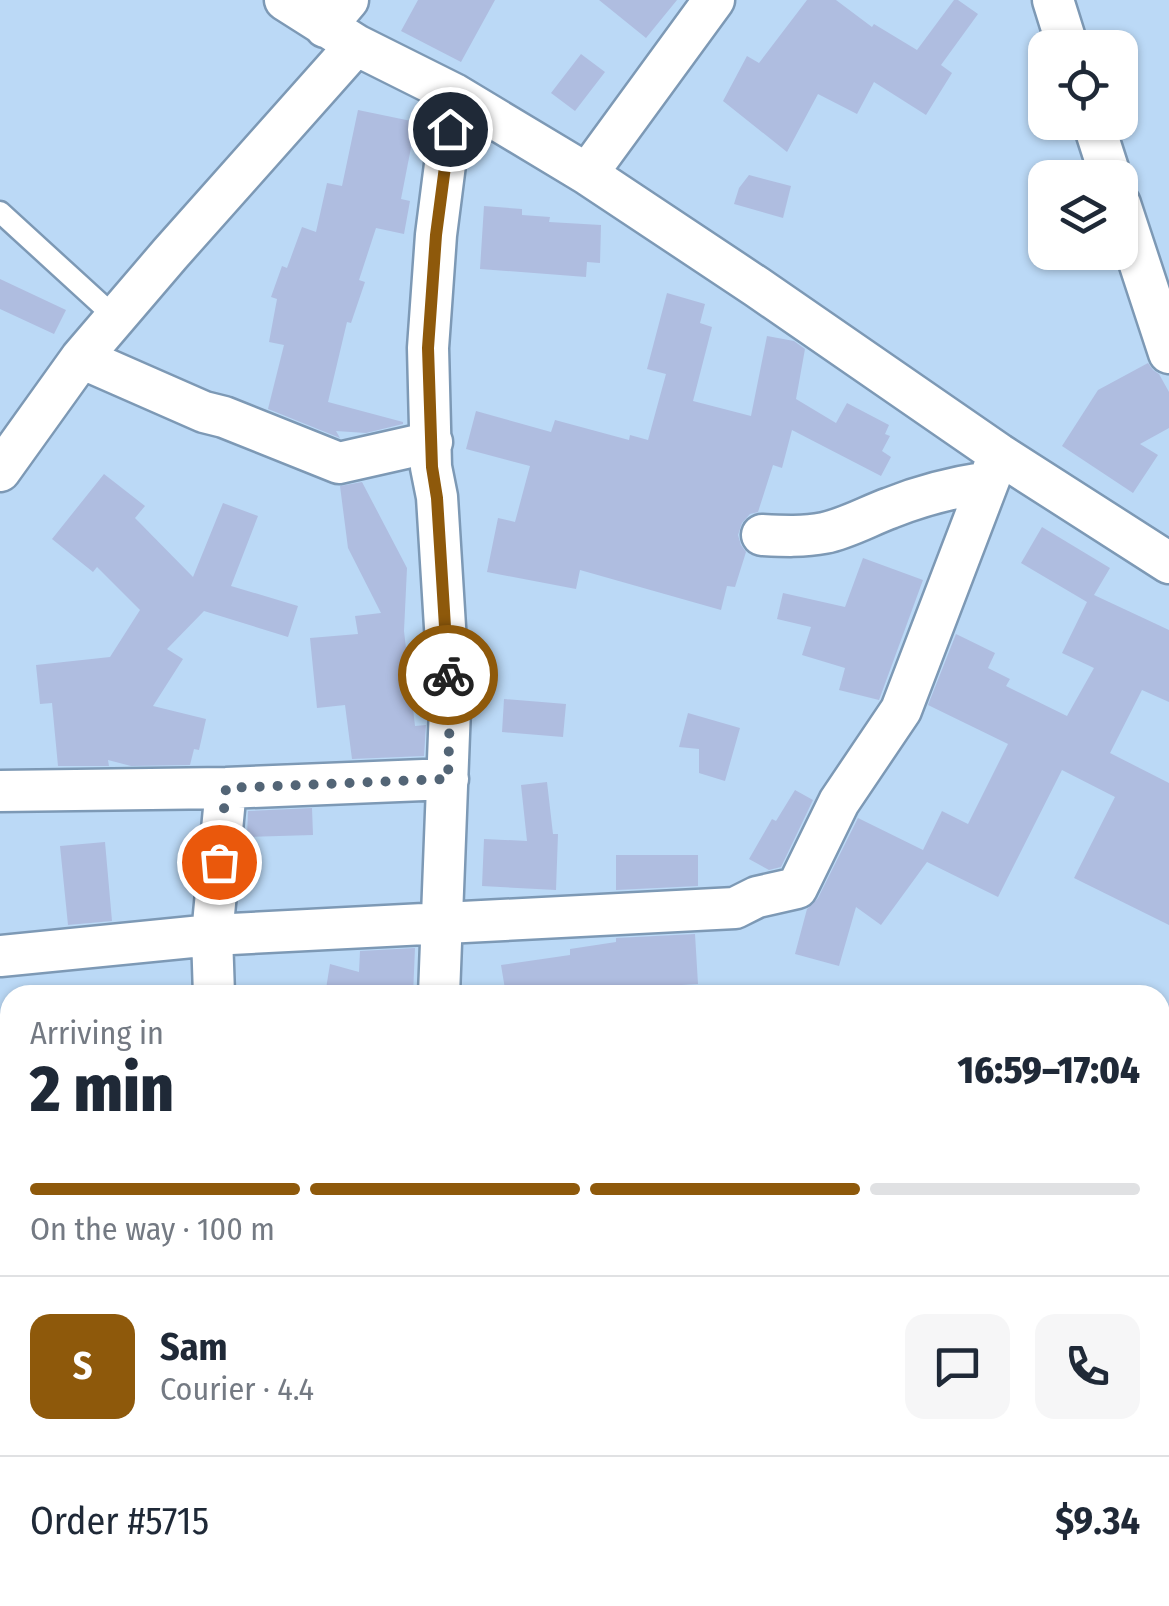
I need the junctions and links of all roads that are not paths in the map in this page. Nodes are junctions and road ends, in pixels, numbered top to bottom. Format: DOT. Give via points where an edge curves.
graph roads {
  1 [pos="284,0"];
  2 [pos="714,0"];
  3 [pos="1053,0"];
  4 [pos="343,24"];
  5 [pos="1062,30"];
  6 [pos="454,94"];
  7 [pos="587,174"];
  8 [pos="0,212"];
  9 [pos="1138,259"];
  10 [pos="116,318"];
  11 [pos="1169,353"];
  12 [pos="81,358"];
  13 [pos="432,442"];
  14 [pos="994,468"];
  15 [pos="0,471"];
  16 [pos="762,535"];
  17 [pos="1169,562"];
  18 [pos="448,779"];
  19 [pos="226,788"];
  20 [pos="0,791"];
  21 [pos="443,921"];
  22 [pos="212,935"];
  23 [pos="0,956"];
  24 [pos="214,985"];
  25 [pos="440,985"];
  1 -- 4 [label="street"];
  2 -- 7 [label="street"];
  3 -- 5 [label="street"];
  4 -- 6 [label="street"];
  4 -- 10 [label="street"];
  6 -- 7 [label="street"];
  6 -- 13 [label="street" via="428,348"];
  7 -- 14 [label="street" via="757,287"];
  8 -- 10 [label="lane"];
  9 -- 11 [label="street"];
  10 -- 12 [label="street"];
  12 -- 13 [label="street" via="338,462"];
  12 -- 15 [label="street"];
  13 -- 18 [label="street" via="450,708"];
  14 -- 16 [label="street" via="840,529"];
  14 -- 17 [label="street"];
  14 -- 21 [label="street" via="901,710 839,802 796,888 735,908"];
  18 -- 19 [label="street"];
  18 -- 21 [label="street"];
  19 -- 20 [label="street"];
  19 -- 22 [label="street"];
  21 -- 22 [label="street"];
  21 -- 25 [label="street"];
  22 -- 23 [label="street"];
  22 -- 24 [label="street"];
}
